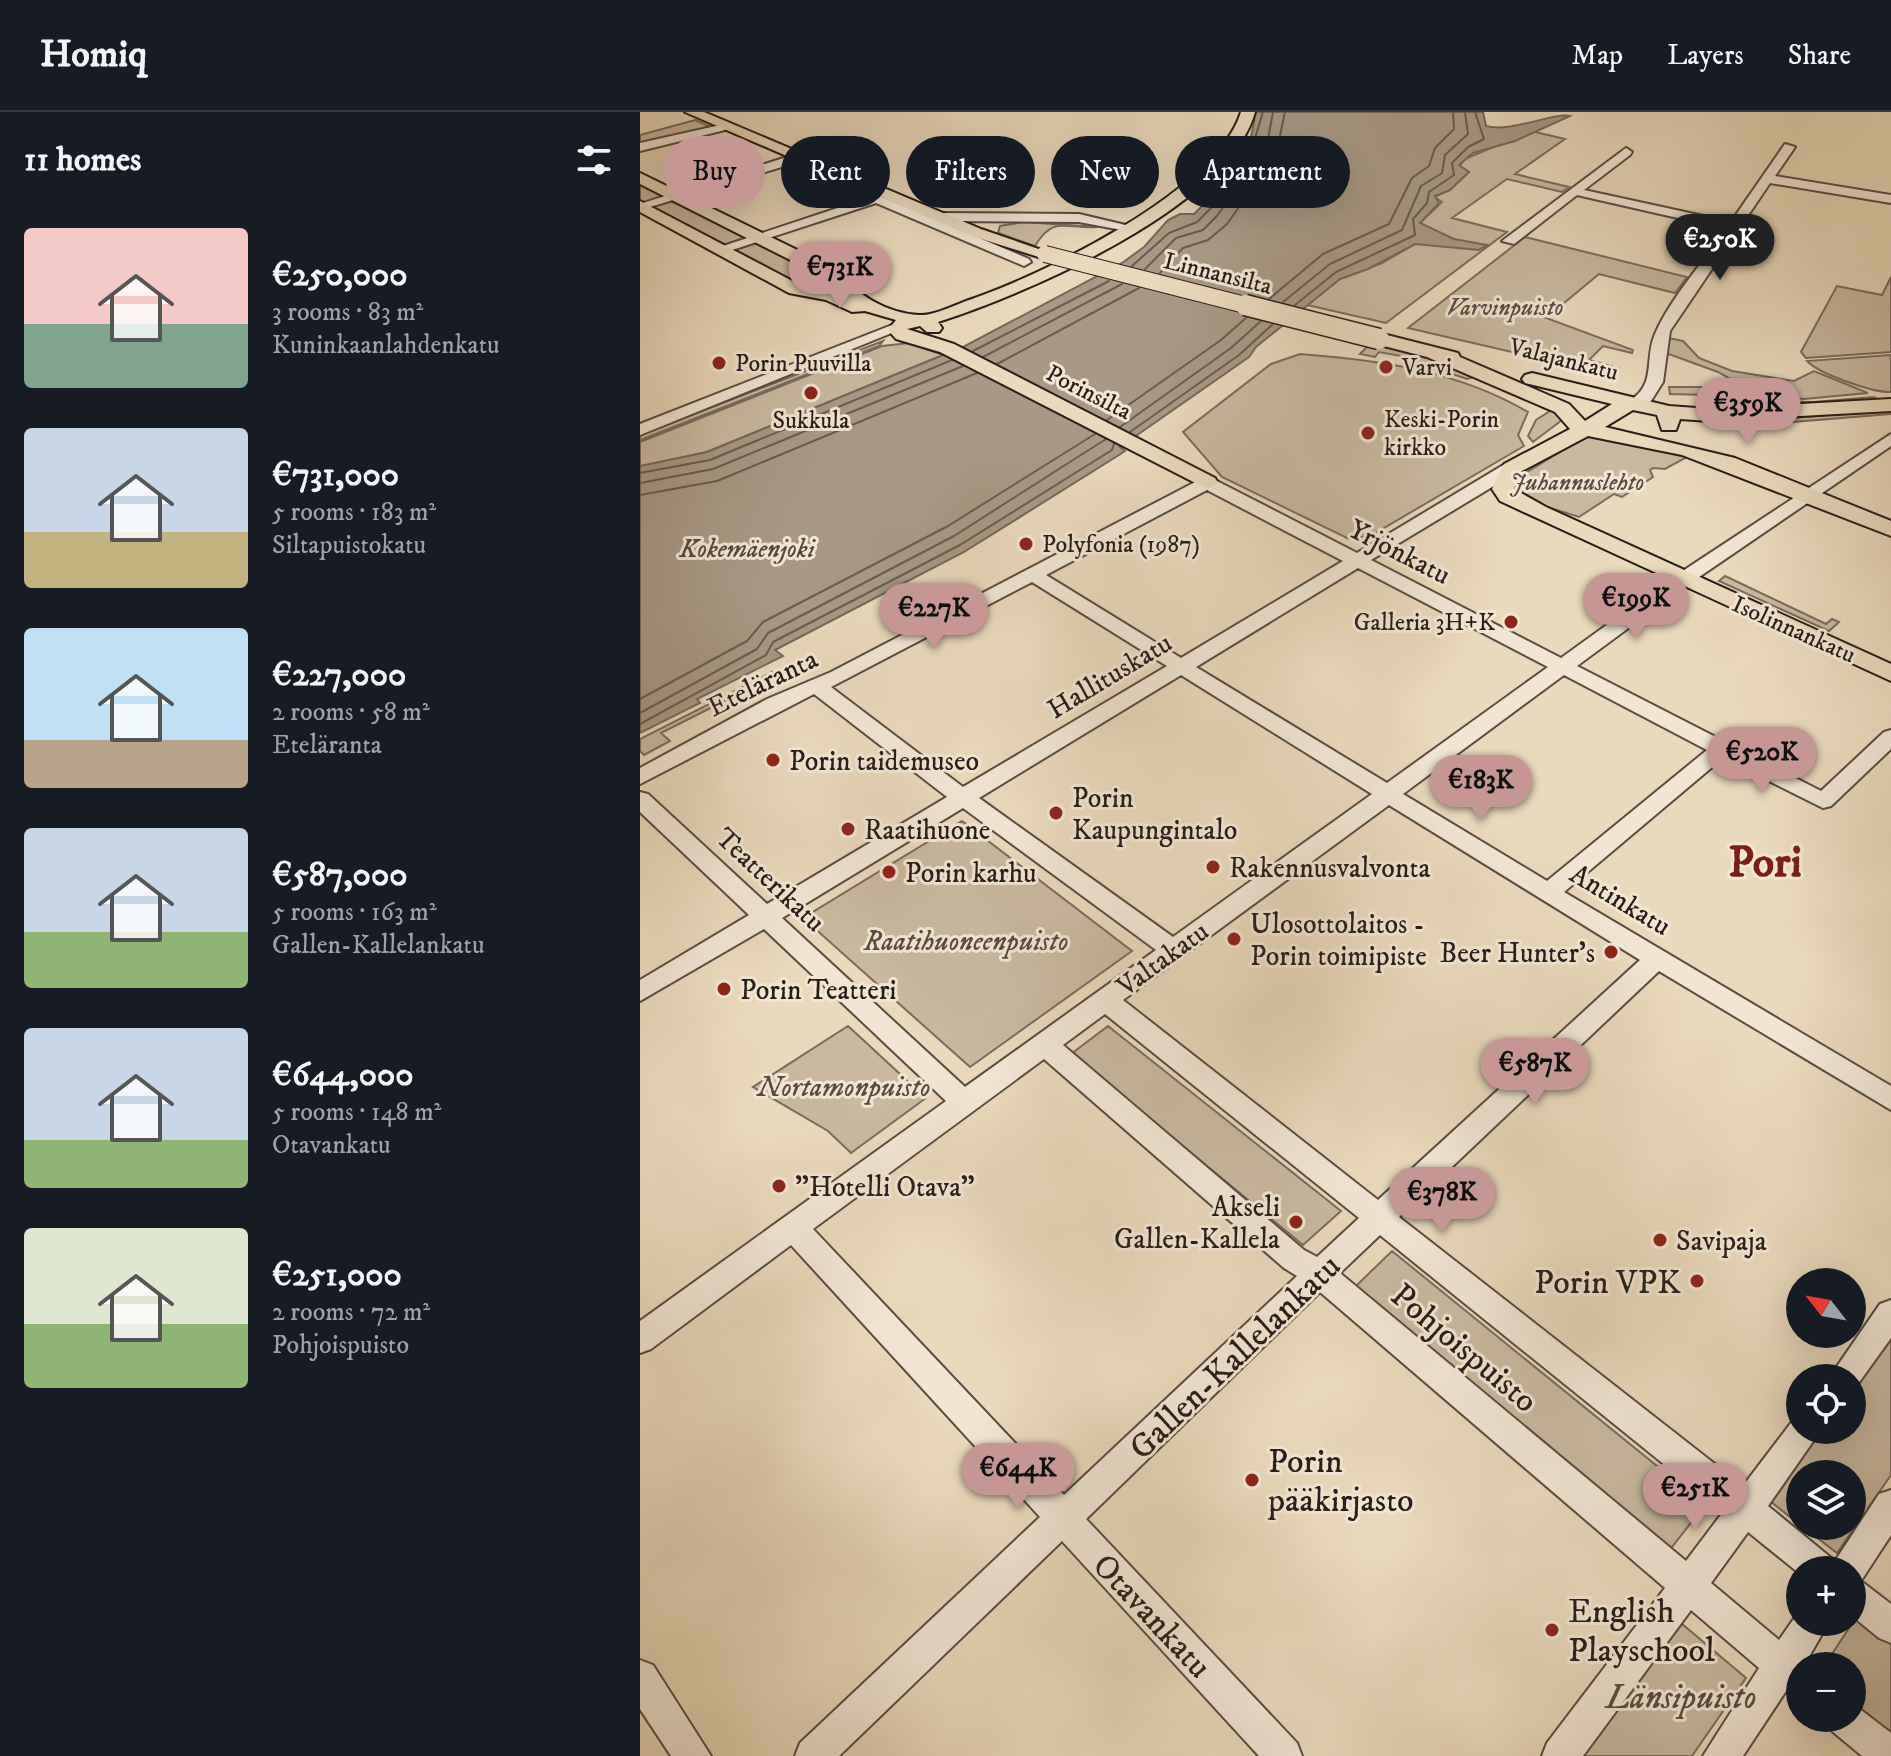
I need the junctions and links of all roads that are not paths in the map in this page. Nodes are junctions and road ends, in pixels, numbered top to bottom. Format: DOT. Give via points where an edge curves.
graph roads {
  1 [pos="1248,112"];
  2 [pos="705,118"];
  3 [pos="667,126"];
  4 [pos="640,134"];
  5 [pos="640,147"];
  6 [pos="1789,147"];
  7 [pos="781,150"];
  8 [pos="1626,152"];
  9 [pos="640,178"];
  10 [pos="1768,179"];
  11 [pos="664,189"];
  12 [pos="1574,191"];
  13 [pos="890,195"];
  14 [pos="1891,199"];
  15 [pos="664,200"];
  16 [pos="641,207"];
  17 [pos="701,208"];
  18 [pos="961,220"];
  19 [pos="1093,221"];
  20 [pos="1127,227"];
  21 [pos="1735,227"];
  22 [pos="758,237"];
  23 [pos="1509,241"];
  24 [pos="721,249"];
  25 [pos="1043,253"];
  26 [pos="1024,262"];
  27 [pos="840,284"];
  28 [pos="817,293"];
  29 [pos="915,329"];
  30 [pos="1379,339"];
  31 [pos="1434,353"];
  32 [pos="1658,381"];
  33 [pos="1635,404"];
  34 [pos="1891,405"];
  35 [pos="1817,409"];
  36 [pos="1612,415"];
  37 [pos="1667,419"];
  38 [pos="1717,422"];
  39 [pos="1581,428"];
  40 [pos="640,430"];
  41 [pos="1891,439"];
  42 [pos="1511,468"];
  43 [pos="1746,470"];
  44 [pos="1207,483"];
  45 [pos="1809,496"];
  46 [pos="1891,529"];
  47 [pos="1357,560"];
  48 [pos="1033,575"];
  49 [pos="1686,580"];
  50 [pos="1181,666"];
  51 [pos="1564,667"];
  52 [pos="1891,673"];
  53 [pos="817,686"];
  54 [pos="1891,737"];
  55 [pos="1722,748"];
  56 [pos="640,777"];
  57 [pos="1389,792"];
  58 [pos="965,797"];
  59 [pos="640,799"];
  60 [pos="1548,893"];
  61 [pos="767,916"];
  62 [pos="1174,950"];
  63 [pos="1658,958"];
  64 [pos="640,992"];
  65 [pos="1105,1000"];
  66 [pos="1045,1044"];
  67 [pos="1891,1099"];
  68 [pos="965,1103"];
  69 [pos="1378,1218"];
  70 [pos="793,1228"];
  71 [pos="1319,1273"];
  72 [pos="1891,1314"];
  73 [pos="640,1339"];
  74 [pos="1854,1364"];
  75 [pos="1795,1444"];
  76 [pos="1891,1506"];
  77 [pos="1747,1510"];
  78 [pos="1064,1519"];
  79 [pos="1804,1556"];
  80 [pos="1857,1556"];
  81 [pos="1689,1586"];
  82 [pos="1866,1605"];
  83 [pos="1891,1626"];
  84 [pos="1786,1668"];
  85 [pos="640,1678"];
  86 [pos="1786,1678"];
  87 [pos="1862,1732"];
  88 [pos="693,1756"];
  89 [pos="813,1756"];
  90 [pos="1284,1756"];
  91 [pos="1560,1756"];
  92 [pos="1721,1756"];
  93 [pos="1890,1756"];
  1 -- 20 [label="main road" via="1237,141 1222,158"];
  2 -- 5 [label="street"];
  2 -- 7 [label="main road"];
  3 -- 4 [label="street"];
  6 -- 10 [label="street"];
  8 -- 12 [label="street"];
  9 -- 11 [label="main road"];
  10 -- 14 [label="street"];
  10 -- 21 [label="street"];
  12 -- 21 [label="street"];
  12 -- 23 [label="street"];
  13 -- 18 [label="main road" via="938,217"];
  15 -- 16 [label="street"];
  16 -- 24 [label="main road"];
  17 -- 22 [label="main road"];
  18 -- 19 [label="street"];
  18 -- 25 [label="main road"];
  19 -- 20 [label="street"];
  19 -- 25 [label="street" via="1012,221 994,227 994,233"];
  20 -- 29 [label="main road" via="1066,266"];
  21 -- 32 [label="street" via="1662,333 1656,352"];
  22 -- 24 [label="street"];
  22 -- 26 [label="street" via="877,199"];
  22 -- 27 [label="main road" via="830,273"];
  24 -- 28 [label="main road" via="795,289"];
  25 -- 30 [label="main road, Linnansilta, bridge"];
  27 -- 28 [label="main road"];
  27 -- 29 [label="main road" via="846,294"];
  28 -- 29 [label="main road"];
  29 -- 40 [label="street" via="862,344"];
  29 -- 44 [label="main road, Porinsilta"];
  30 -- 31 [label="main road, Valajankatu"];
  31 -- 33 [label="main road, Valajankatu"];
  31 -- 36 [label="main road, Valajankatu"];
  31 -- 39 [label="main road" via="1562,408"];
  32 -- 33 [label="street" via="1648,398"];
  32 -- 37 [label="street" via="1667,395"];
  33 -- 36 [label="main road, Hallituskatu" via="1619,407"];
  33 -- 37 [label="main road, Valajankatu"];
  34 -- 35 [label="main road"];
  35 -- 37 [label="main road"];
  35 -- 38 [label="main road"];
  36 -- 37 [label="main road, Valajankatu" via="1616,423 1636,431 1658,431"];
  36 -- 39 [label="main road, Hallituskatu"];
  37 -- 38 [label="main road"];
  37 -- 43 [label="main road" via="1700,451"];
  38 -- 43 [label="main road" via="1699,431 1700,443"];
  39 -- 42 [label="main road, Hallituskatu"];
  39 -- 43 [label="main road" via="1687,450"];
  41 -- 45 [label="street, Valtakatu"];
  42 -- 47 [label="street, Hallituskatu"];
  42 -- 49 [label="main road, Isolinnankatu" via="1503,489 1517,502"];
  43 -- 45 [label="main road"];
  44 -- 47 [label="street, Yrjönkatu"];
  44 -- 48 [label="street, Eteläranta"];
  45 -- 46 [label="main road"];
  45 -- 49 [label="street, Valtakatu"];
  47 -- 50 [label="street, Hallituskatu"];
  47 -- 51 [label="street, Yrjönkatu"];
  48 -- 50 [label="street, Antinkatu"];
  48 -- 53 [label="street, Eteläranta"];
  49 -- 51 [label="street, Valtakatu"];
  49 -- 52 [label="main road, Isolinnankatu"];
  50 -- 57 [label="street, Antinkatu"];
  50 -- 58 [label="street, Hallituskatu"];
  51 -- 55 [label="street, Yrjönkatu"];
  51 -- 57 [label="street, Valtakatu"];
  53 -- 56 [label="street, Eteläranta"];
  53 -- 58 [label="street"];
  54 -- 55 [label="street, Yrjönkatu" via="1823,801"];
  55 -- 60 [label="street"];
  57 -- 60 [label="street, Antinkatu"];
  57 -- 62 [label="street, Valtakatu"];
  58 -- 61 [label="street, Hallituskatu"];
  58 -- 62 [label="street"];
  59 -- 61 [label="street, Teatterikatu"];
  60 -- 63 [label="street, Antinkatu"];
  61 -- 64 [label="street, Hallituskatu"];
  61 -- 68 [label="street, Teatterikatu"];
  62 -- 65 [label="street, Valtakatu"];
  63 -- 67 [label="street, Antinkatu"];
  63 -- 69 [label="street, Gallen-Kallelankatu"];
  65 -- 66 [label="street, Valtakatu"];
  65 -- 69 [label="street, Pohjoispuisto"];
  66 -- 68 [label="street, Valtakatu"];
  66 -- 71 [label="street, Pohjoispuisto" via="1294,1259"];
  68 -- 70 [label="street, Valtakatu"];
  69 -- 71 [label="street, Gallen-Kallelankatu"];
  69 -- 77 [label="street, Pohjoispuisto"];
  70 -- 73 [label="street, Valtakatu"];
  70 -- 78 [label="street, Otavankatu"];
  71 -- 78 [label="street, Gallen-Kallelankatu"];
  71 -- 81 [label="street, Pohjoispuisto"];
  72 -- 74 [label="street"];
  75 -- 77 [label="street"];
  76 -- 80 [label="street"];
  77 -- 79 [label="street, Pohjoispuisto"];
  77 -- 81 [label="street"];
  78 -- 89 [label="street, Gallen-Kallelankatu"];
  78 -- 90 [label="street, Otavankatu"];
  81 -- 84 [label="street, Pohjoispuisto"];
  81 -- 91 [label="street"];
  82 -- 83 [label="street"];
  85 -- 88 [label="street"];
  86 -- 92 [label="street"];
  87 -- 93 [label="street"];
}
